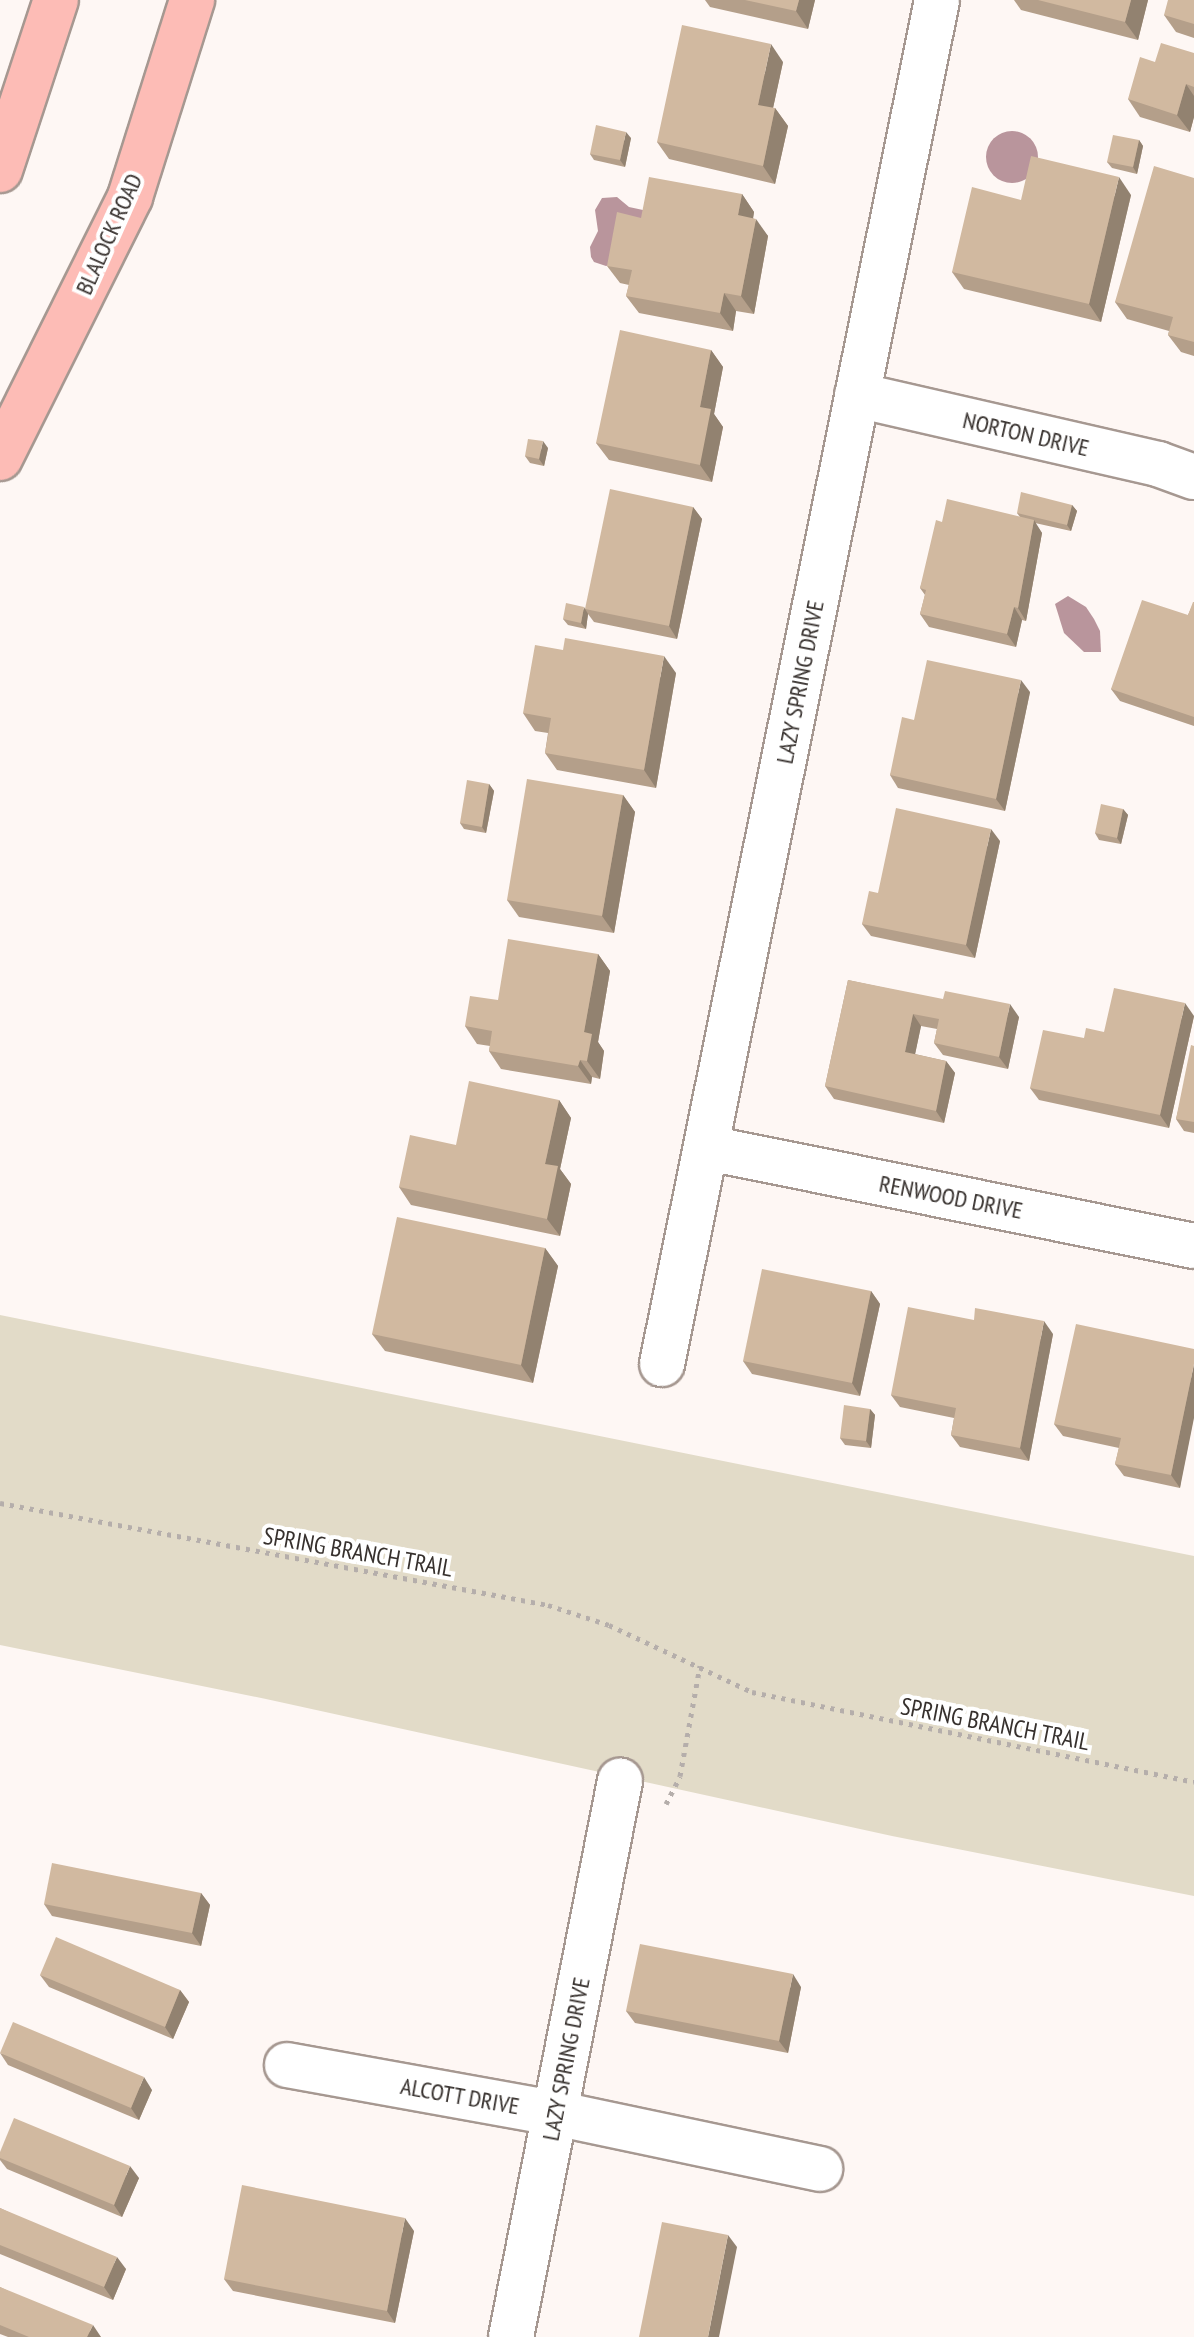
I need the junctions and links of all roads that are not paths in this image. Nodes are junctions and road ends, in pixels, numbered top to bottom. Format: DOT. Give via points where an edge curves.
graph roads {
  1 [pos="56,0"];
  2 [pos="192,0"];
  3 [pos="937,0"];
  4 [pos="0,170"];
  5 [pos="857,395"];
  6 [pos="0,458"];
  7 [pos="1194,477"];
  8 [pos="708,1148"];
  9 [pos="1194,1246"];
  10 [pos="662,1364"];
  11 [pos="618,1797"];
  12 [pos="287,2065"];
  13 [pos="555,2113"];
  14 [pos="820,2169"];
  15 [pos="511,2337"];
  1 -- 4 [label="main road"];
  2 -- 6 [label="main road, BLALOCK ROAD" via="130,197"];
  3 -- 5 [label="street, LAZY SPRING DRIVE"];
  5 -- 7 [label="street, NORTON DRIVE" via="1158,464"];
  5 -- 8 [label="street, LAZY SPRING DRIVE"];
  8 -- 9 [label="street, RENWOOD DRIVE"];
  8 -- 10 [label="street, LAZY SPRING DRIVE"];
  11 -- 13 [label="street, LAZY SPRING DRIVE"];
  12 -- 13 [label="street, ALCOTT DRIVE"];
  13 -- 14 [label="street, ALCOTT DRIVE"];
  13 -- 15 [label="street, LAZY SPRING DRIVE"];
}
